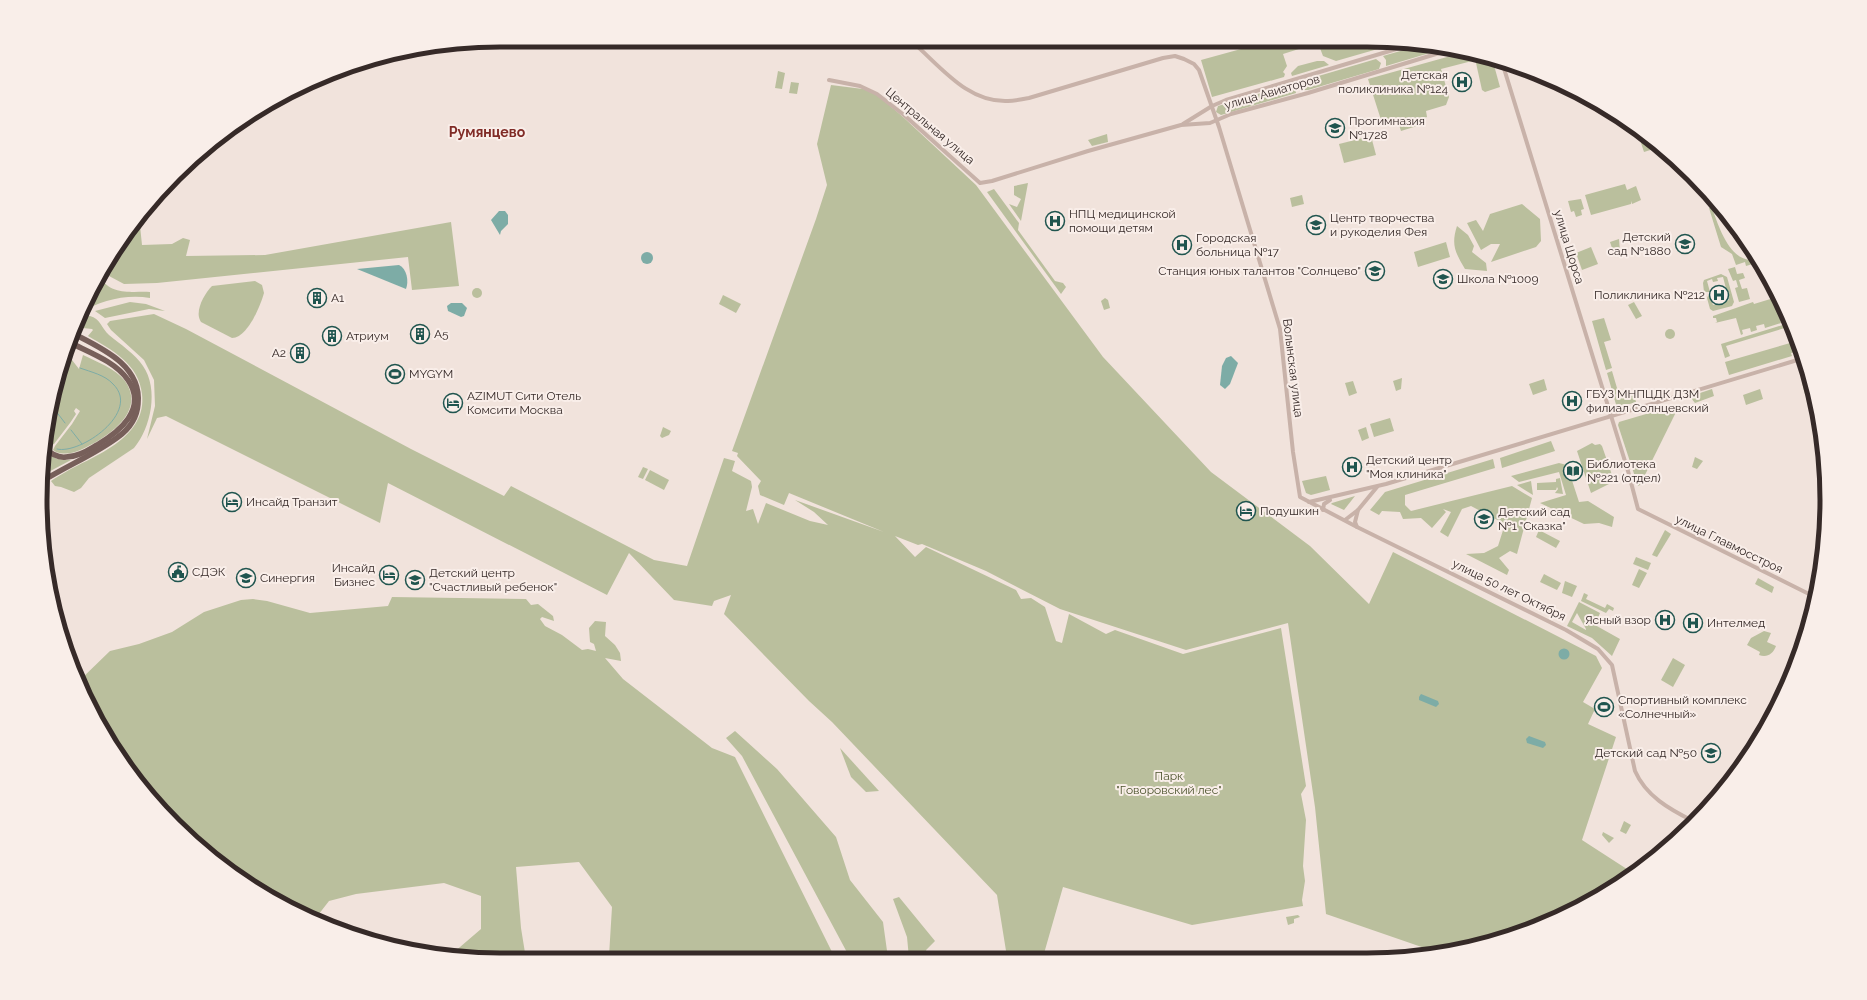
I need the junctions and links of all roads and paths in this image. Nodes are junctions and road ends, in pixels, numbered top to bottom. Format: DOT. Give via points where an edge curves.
graph roads {
  1 [pos="918,47"];
  2 [pos="1399,48"];
  3 [pos="1438,53"];
  4 [pos="1504,68"];
  5 [pos="829,80"];
  6 [pos="1212,106"];
  7 [pos="1216,120"];
  8 [pos="1181,125"];
  9 [pos="972,176"];
  10 [pos="78,336"];
  11 [pos="74,345"];
  12 [pos="1798,360"];
  13 [pos="1611,417"];
  14 [pos="50,451"];
  15 [pos="48,478"];
  16 [pos="1383,485"];
  17 [pos="1334,497"];
  18 [pos="1309,502"];
  19 [pos="1637,506"];
  20 [pos="1323,510"];
  21 [pos="1358,510"];
  22 [pos="1344,520"];
  23 [pos="1357,527"];
  24 [pos="1810,594"];
  25 [pos="1689,818"];
  1 -- 6 [label="street" via="968,91 987,98 1007,101 1029,98 1175,56 1190,62 1199,70"];
  2 -- 6 [label="street, улица Авиаторов"];
  3 -- 7 [label="street, улица Авиаторов"];
  4 -- 13 [label="street, улица Щорса"];
  5 -- 9 [label="street, Центральная улица" via="860,86 877,94"];
  6 -- 7 [label="street, улица Авиаторов"];
  6 -- 8 [label="street, улица Авиаторов"];
  7 -- 8 [label="street, улица Авиаторов" via="1210,123"];
  7 -- 18 [label="street, Волынская улица" via="1277,318 1299,495"];
  8 -- 9 [label="street, улица Авиаторов" via="991,181 980,183"];
  10 -- 15 [label="main road" via="115,357 130,372 137,390 137,411 131,424 118,437"];
  11 -- 14 [label="main road" via="114,367 128,380 134,398 129,418 115,434 76,456 58,456"];
  12 -- 13 [label="street"];
  13 -- 16 [label="street"];
  13 -- 19 [label="street, улица Щорса" via="1634,488"];
  16 -- 17 [label="street"];
  16 -- 21 [label="street" via="1371,493"];
  17 -- 18 [label="street"];
  17 -- 20 [label="street" via="1324,504"];
  18 -- 20 [label="street, улица 50 лет Октября"];
  19 -- 24 [label="street, улица Главмосстроя" via="1640,511"];
  20 -- 22 [label="street, улица 50 лет Октября"];
  21 -- 22 [label="street"];
  21 -- 23 [label="street" via="1355,519"];
  22 -- 23 [label="street, улица 50 лет Октября"];
  23 -- 25 [label="street, улица 50 лет Октября" via="1566,630 1598,649 1612,665 1635,770 1639,778 1658,800"];
}
